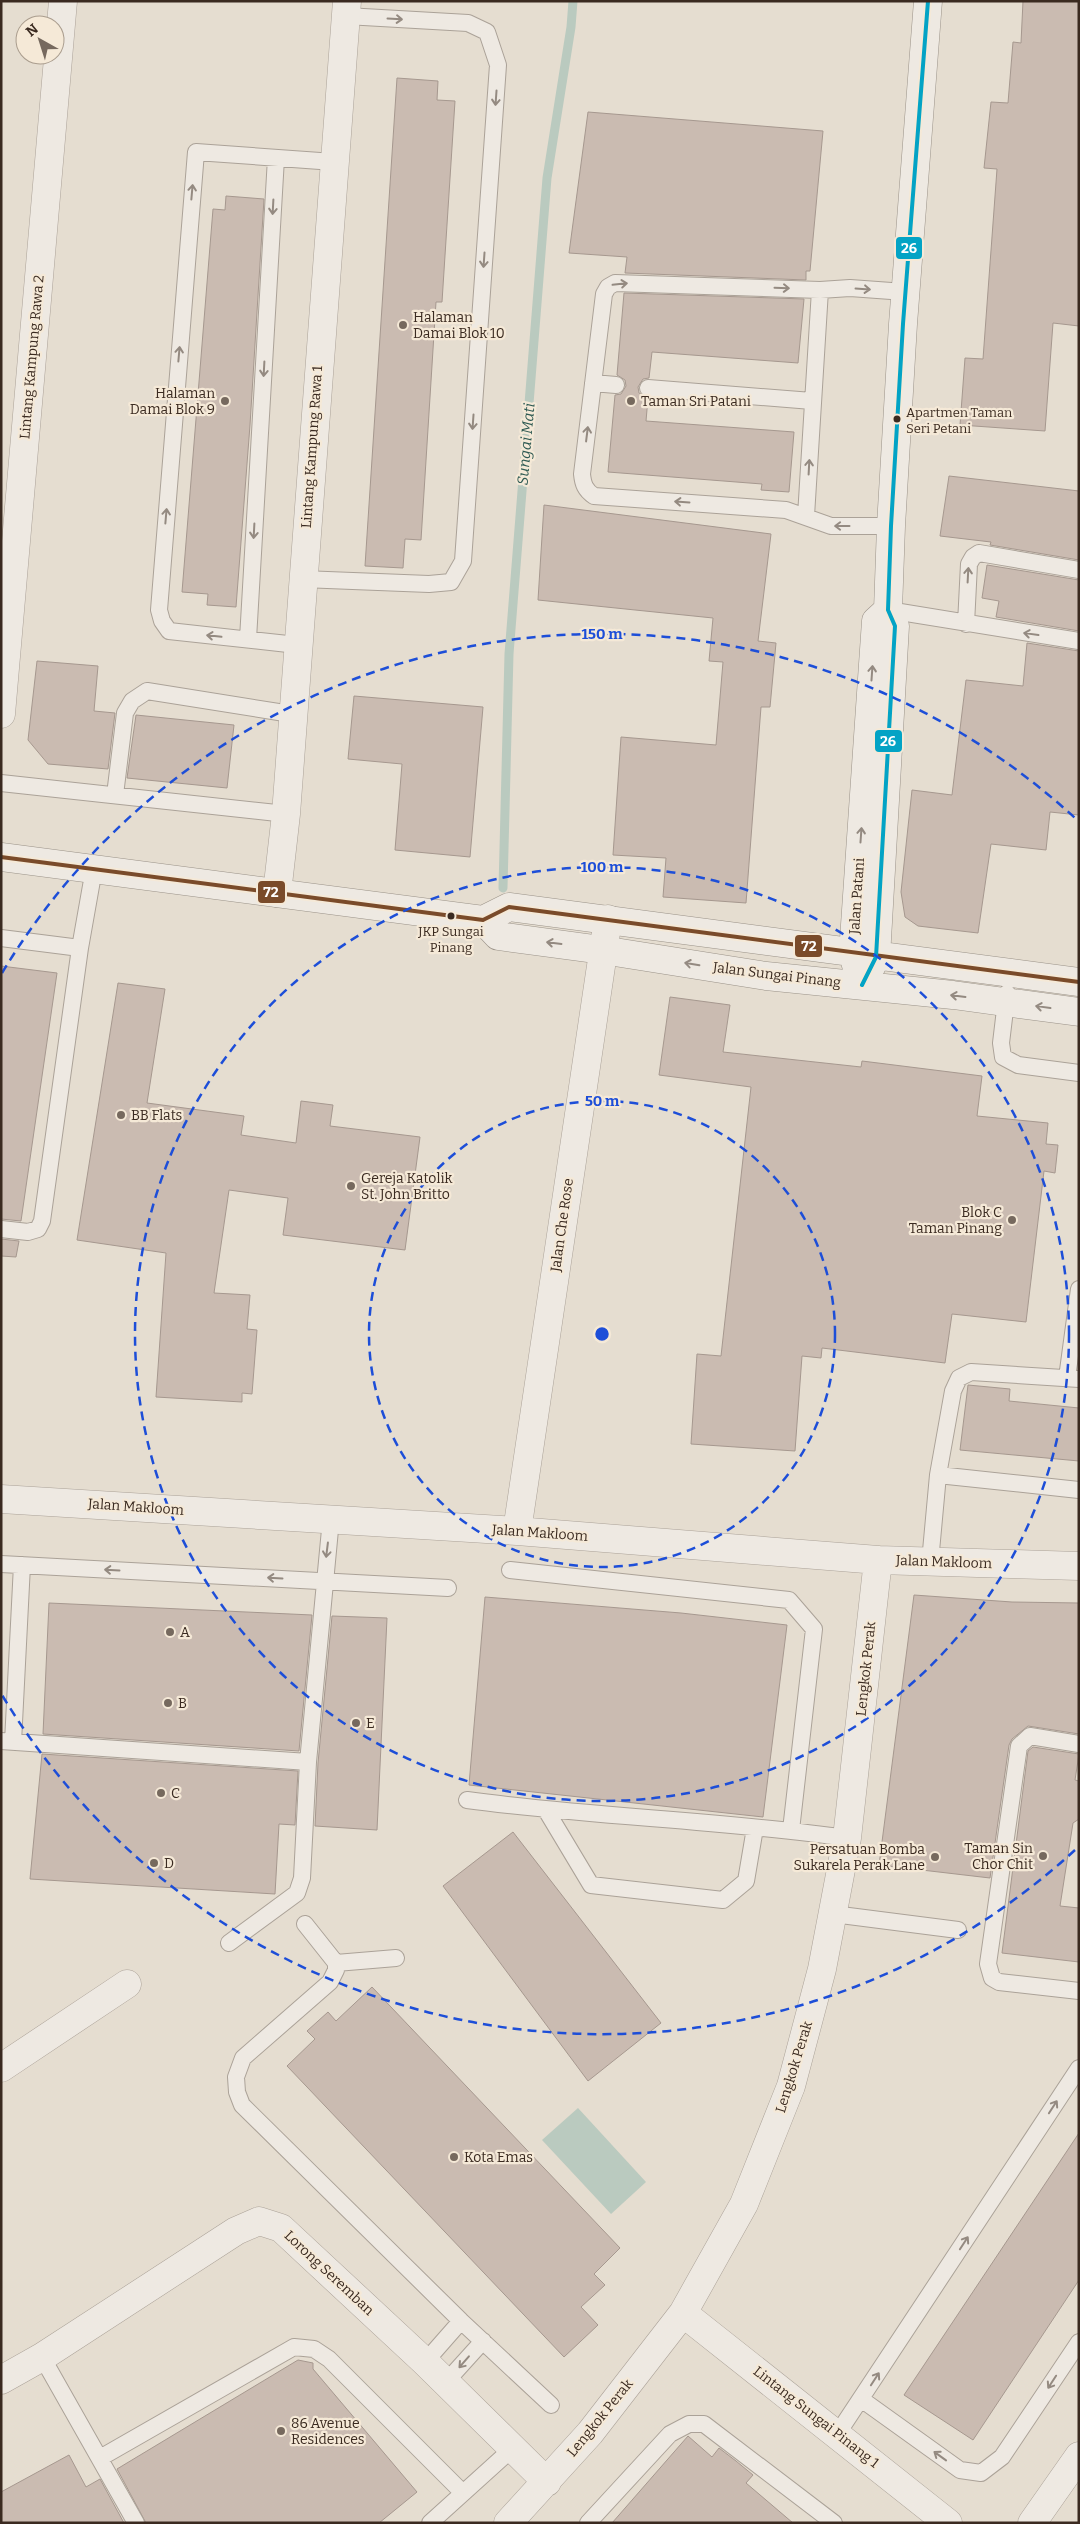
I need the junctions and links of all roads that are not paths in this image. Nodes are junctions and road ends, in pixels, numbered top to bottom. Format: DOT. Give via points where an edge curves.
graph roads {
  1 [pos="63,1"];
  2 [pos="928,1"];
  3 [pos="347,8"];
  4 [pos="276,158"];
  5 [pos="334,162"];
  6 [pos="820,290"];
  7 [pos="905,292"];
  8 [pos="593,383"];
  9 [pos="616,385"];
  10 [pos="648,388"];
  11 [pos="812,401"];
  12 [pos="806,516"];
  13 [pos="891,526"];
  14 [pos="1079,570"];
  15 [pos="302,579"];
  16 [pos="888,610"];
  17 [pos="966,624"];
  18 [pos="248,640"];
  19 [pos="1079,641"];
  20 [pos="297,645"];
  21 [pos="1,714"];
  22 [pos="292,714"];
  23 [pos="1,783"];
  24 [pos="115,795"];
  25 [pos="286,814"];
  26 [pos="1,857"];
  27 [pos="94,869"];
  28 [pos="277,893"];
  29 [pos="608,919"];
  30 [pos="483,920"];
  31 [pos="1,938"];
  32 [pos="80,948"];
  33 [pos="602,950"];
  34 [pos="865,955"];
  35 [pos="1009,974"];
  36 [pos="1079,982"];
  37 [pos="862,986"];
  38 [pos="1007,1002"];
  39 [pos="1079,1012"];
  40 [pos="1079,1073"];
  41 [pos="1,1228"];
  42 [pos="1079,1289"];
  43 [pos="1073,1379"];
  44 [pos="938,1475"];
  45 [pos="1079,1490"];
  46 [pos="1,1499"];
  47 [pos="330,1519"];
  48 [pos="518,1531"];
  49 [pos="878,1560"];
  50 [pos="930,1562"];
  51 [pos="1,1564"];
  52 [pos="22,1565"];
  53 [pos="1079,1566"];
  54 [pos="510,1570"];
  55 [pos="323,1580"];
  56 [pos="448,1588"];
  57 [pos="7,1741"];
  58 [pos="1079,1744"];
  59 [pos="308,1762"];
  60 [pos="467,1800"];
  61 [pos="546,1810"];
  62 [pos="755,1828"];
  63 [pos="791,1830"];
  64 [pos="847,1838"];
  65 [pos="833,1914"];
  66 [pos="305,1924"];
  67 [pos="958,1930"];
  68 [pos="229,1944"];
  69 [pos="396,1958"];
  70 [pos="336,1963"];
  71 [pos="127,1984"];
  72 [pos="1079,1990"];
  73 [pos="1,2068"];
  74 [pos="1079,2068"];
  75 [pos="683,2313"];
  76 [pos="462,2321"];
  77 [pos="482,2341"];
  78 [pos="1079,2342"];
  79 [pos="42,2357"];
  80 [pos="425,2362"];
  81 [pos="1,2380"];
  82 [pos="445,2383"];
  83 [pos="862,2400"];
  84 [pos="551,2405"];
  85 [pos="838,2433"];
  86 [pos="513,2448"];
  87 [pos="1079,2456"];
  88 [pos="100,2458"];
  89 [pos="547,2482"];
  90 [pos="463,2493"];
  91 [pos="136,2523"];
  92 [pos="430,2523"];
  93 [pos="508,2523"];
  94 [pos="588,2523"];
  95 [pos="834,2523"];
  96 [pos="948,2523"];
  97 [pos="1032,2523"];
  1 -- 21 [label="street, Lintang Kampung Rawa 2"];
  2 -- 7 [label="street"];
  3 -- 5 [label="street, Lintang Kampung Rawa 1"];
  3 -- 15 [label="lane, one-way" via="468,23 487,32 498,65 463,561 451,582"];
  4 -- 5 [label="lane"];
  4 -- 18 [label="lane, one-way"];
  18 -- 4 [label="lane, one-way" via="170,630 162,621 159,610 196,152"];
  5 -- 15 [label="street, Lintang Kampung Rawa 1"];
  6 -- 7 [label="lane, one-way" via="850,288"];
  8 -- 6 [label="lane, one-way" via="604,294 616,283"];
  6 -- 11 [label="lane"];
  7 -- 13 [label="street"];
  8 -- 9 [label="lane"];
  12 -- 8 [label="lane, one-way" via="786,510 594,496 582,483"];
  10 -- 11 [label="lane"];
  12 -- 11 [label="lane, one-way"];
  13 -- 12 [label="lane, one-way" via="831,526"];
  13 -- 16 [label="street"];
  17 -- 14 [label="lane, one-way" via="969,564 979,553"];
  15 -- 20 [label="street, Lintang Kampung Rawa 1"];
  16 -- 17 [label="lane"];
  16 -- 34 [label="street, Jalan Patani" via="876,621"];
  19 -- 17 [label="lane, one-way"];
  18 -- 20 [label="lane"];
  20 -- 22 [label="street, Lintang Kampung Rawa 1"];
  22 -- 24 [label="lane" via="147,691 132,700 125,713"];
  22 -- 25 [label="street, Lintang Kampung Rawa 1"];
  23 -- 24 [label="lane"];
  24 -- 25 [label="lane"];
  25 -- 28 [label="street, Lintang Kampung Rawa 1"];
  26 -- 27 [label="street"];
  27 -- 28 [label="street"];
  27 -- 32 [label="lane"];
  28 -- 30 [label="street"];
  29 -- 30 [label="street" via="509,907"];
  29 -- 33 [label="street, Jalan Che Rose"];
  29 -- 34 [label="street"];
  33 -- 30 [label="street, Jalan Sungai Pinang, one-way" via="498,936"];
  31 -- 32 [label="lane"];
  32 -- 41 [label="lane" via="42,1221 38,1229 28,1232"];
  37 -- 33 [label="street, Jalan Sungai Pinang, one-way" via="766,976"];
  33 -- 48 [label="street, Jalan Che Rose"];
  34 -- 35 [label="street"];
  34 -- 37 [label="street, Jalan Patani"];
  35 -- 36 [label="street"];
  35 -- 38 [label="lane"];
  38 -- 37 [label="street, Jalan Sungai Pinang, one-way"];
  39 -- 38 [label="street, Jalan Sungai Pinang, one-way"];
  38 -- 40 [label="lane" via="1002,1058 1018,1065"];
  42 -- 43 [label="lane"];
  43 -- 44 [label="lane" via="971,1372 959,1378 953,1392"];
  44 -- 45 [label="lane"];
  44 -- 50 [label="lane"];
  46 -- 47 [label="street, Jalan Makloom"];
  47 -- 48 [label="street, Jalan Makloom"];
  47 -- 55 [label="lane, one-way"];
  48 -- 49 [label="street, Jalan Makloom"];
  49 -- 50 [label="street, Jalan Makloom"];
  49 -- 64 [label="street, Lengkok Perak"];
  50 -- 53 [label="street, Jalan Makloom"];
  51 -- 52 [label="lane"];
  55 -- 52 [label="lane, one-way"];
  52 -- 57 [label="lane"];
  54 -- 63 [label="lane" via="790,1600 814,1629"];
  55 -- 56 [label="lane"];
  55 -- 59 [label="lane"];
  57 -- 59 [label="lane"];
  58 -- 72 [label="lane" via="1030,1736 1019,1746 988,1964 992,1978 999,1982"];
  59 -- 68 [label="lane" via="302,1878 297,1893"];
  60 -- 61 [label="lane"];
  61 -- 62 [label="lane"];
  61 -- 62 [label="lane" via="591,1885 723,1900 746,1882"];
  62 -- 63 [label="lane"];
  63 -- 64 [label="lane"];
  64 -- 65 [label="street, Lengkok Perak"];
  65 -- 67 [label="lane"];
  65 -- 75 [label="street, Lengkok Perak" via="822,1970 791,2086 744,2204"];
  66 -- 70 [label="lane"];
  69 -- 70 [label="lane"];
  70 -- 76 [label="lane" via="330,1982 243,2058 236,2077 237,2092 242,2105"];
  71 -- 73 [label="street"];
  83 -- 74 [label="lane, one-way"];
  75 -- 85 [label="street, Lintang Sungai Pinang 1"];
  75 -- 89 [label="street, Lengkok Perak" via="590,2433"];
  76 -- 77 [label="lane"];
  76 -- 80 [label="lane"];
  77 -- 82 [label="lane, one-way"];
  77 -- 84 [label="lane"];
  78 -- 83 [label="lane, one-way" via="1002,2458 981,2473 960,2470"];
  79 -- 80 [label="street, Lorong Seremban" via="236,2231 259,2221 281,2228"];
  79 -- 81 [label="street, Lorong Seremban"];
  79 -- 88 [label="lane"];
  80 -- 82 [label="street, Lorong Seremban"];
  82 -- 86 [label="street, Lorong Seremban"];
  83 -- 85 [label="lane"];
  85 -- 96 [label="street, Lintang Sungai Pinang 1"];
  86 -- 89 [label="street, Lorong Seremban"];
  86 -- 90 [label="lane"];
  87 -- 97 [label="street"];
  88 -- 90 [label="lane" via="294,2347 314,2349 329,2359"];
  88 -- 91 [label="lane"];
  89 -- 93 [label="street, Lengkok Perak"];
  90 -- 92 [label="lane"];
  94 -- 95 [label="lane" via="670,2434 690,2424 704,2424"];
}
